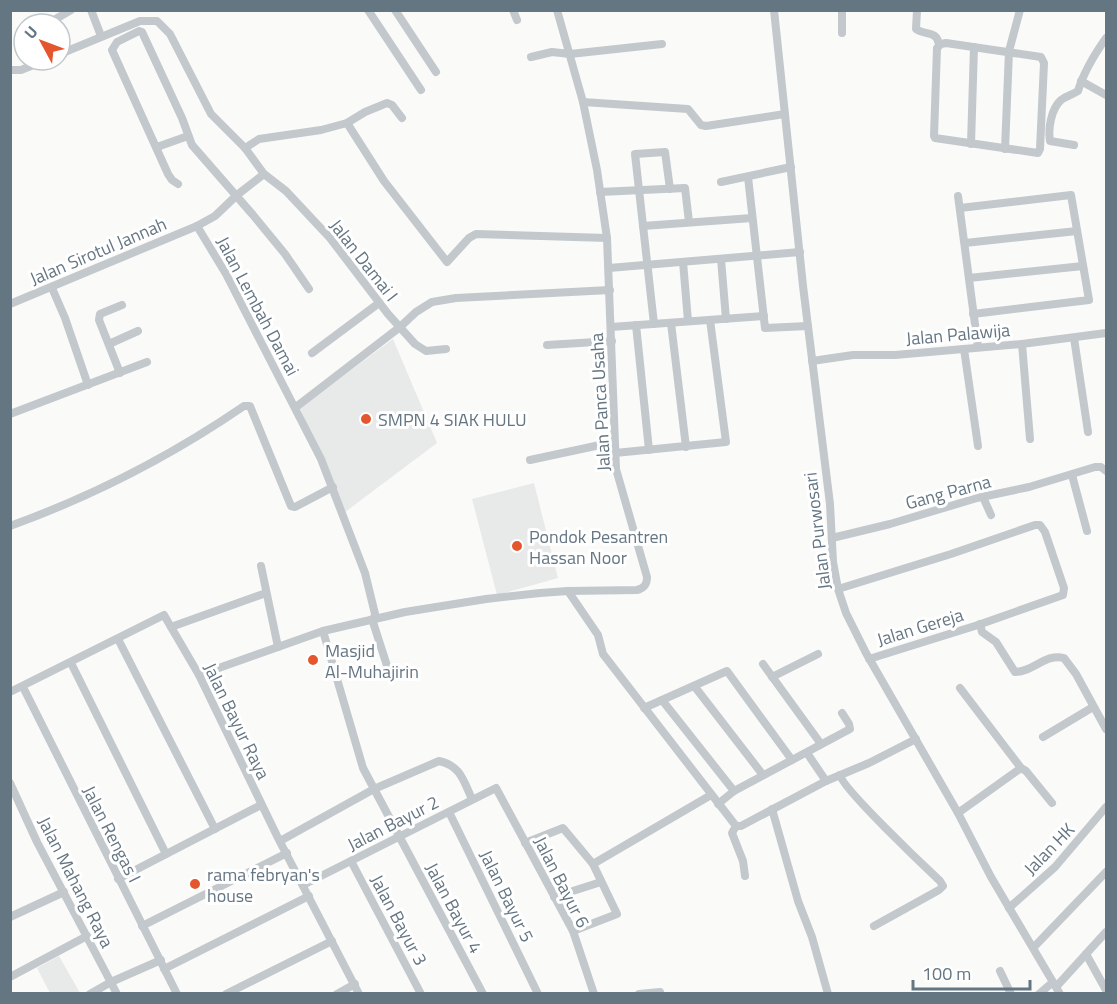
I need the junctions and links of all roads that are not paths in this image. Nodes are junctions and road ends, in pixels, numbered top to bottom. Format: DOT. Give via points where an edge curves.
graph roads {
  1 [pos="91,10"];
  2 [pos="368,10"];
  3 [pos="395,10"];
  4 [pos="513,10"];
  5 [pos="557,10"];
  6 [pos="774,10"];
  7 [pos="842,10"];
  8 [pos="917,10"];
  9 [pos="1020,10"];
  10 [pos="517,20"];
  11 [pos="842,33"];
  12 [pos="101,36"];
  13 [pos="1107,38"];
  14 [pos="662,44"];
  15 [pos="939,45"];
  16 [pos="72,47"];
  17 [pos="974,47"];
  18 [pos="1009,51"];
  19 [pos="570,54"];
  20 [pos="531,57"];
  21 [pos="436,72"];
  22 [pos="1081,81"];
  23 [pos="420,90"];
  24 [pos="1107,96"];
  25 [pos="583,102"];
  26 [pos="785,114"];
  27 [pos="402,118"];
  28 [pos="347,123"];
  29 [pos="188,136"];
  30 [pos="970,144"];
  31 [pos="1074,145"];
  32 [pos="157,147"];
  33 [pos="245,148"];
  34 [pos="1005,149"];
  35 [pos="791,167"];
  36 [pos="264,174"];
  37 [pos="748,177"];
  38 [pos="721,182"];
  39 [pos="178,184"];
  40 [pos="670,189"];
  41 [pos="639,190"];
  42 [pos="600,192"];
  43 [pos="237,195"];
  44 [pos="958,196"];
  45 [pos="960,208"];
  46 [pos="752,218"];
  47 [pos="688,222"];
  48 [pos="197,226"];
  49 [pos="643,226"];
  50 [pos="1077,231"];
  51 [pos="607,238"];
  52 [pos="964,243"];
  53 [pos="800,252"];
  54 [pos="757,256"];
  55 [pos="721,259"];
  56 [pos="683,262"];
  57 [pos="647,265"];
  58 [pos="1083,266"];
  59 [pos="609,268"];
  60 [pos="969,278"];
  61 [pos="52,288"];
  62 [pos="309,289"];
  63 [pos="610,290"];
  64 [pos="379,303"];
  65 [pos="10,304"];
  66 [pos="122,305"];
  67 [pos="973,314"];
  68 [pos="764,316"];
  69 [pos="726,319"];
  70 [pos="710,320"];
  71 [pos="688,321"];
  72 [pos="671,323"];
  73 [pos="654,324"];
  74 [pos="636,325"];
  75 [pos="808,326"];
  76 [pos="400,327"];
  77 [pos="611,327"];
  78 [pos="138,332"];
  79 [pos="1107,333"];
  80 [pos="1074,338"];
  81 [pos="612,341"];
  82 [pos="109,344"];
  83 [pos="1022,344"];
  84 [pos="547,345"];
  85 [pos="978,347"];
  86 [pos="964,348"];
  87 [pos="446,349"];
  88 [pos="312,353"];
  89 [pos="812,361"];
  90 [pos="147,362"];
  91 [pos="120,373"];
  92 [pos="88,385"];
  93 [pos="296,407"];
  94 [pos="10,414"];
  95 [pos="1088,432"];
  96 [pos="1030,439"];
  97 [pos="614,442"];
  98 [pos="978,446"];
  99 [pos="686,447"];
  100 [pos="649,450"];
  101 [pos="615,453"];
  102 [pos="530,460"];
  103 [pos="1107,471"];
  104 [pos="1072,475"];
  105 [pos="333,487"];
  106 [pos="983,497"];
  107 [pos="991,515"];
  108 [pos="10,526"];
  109 [pos="1087,531"];
  110 [pos="832,538"];
  111 [pos="261,566"];
  112 [pos="838,589"];
  113 [pos="568,591"];
  114 [pos="266,593"];
  115 [pos="374,618"];
  116 [pos="980,624"];
  117 [pos="171,627"];
  118 [pos="323,631"];
  119 [pos="118,639"];
  120 [pos="278,647"];
  121 [pos="818,654"];
  122 [pos="869,659"];
  123 [pos="71,663"];
  124 [pos="763,664"];
  125 [pos="389,672"];
  126 [pos="199,675"];
  127 [pos="772,677"];
  128 [pos="22,687"];
  129 [pos="695,687"];
  130 [pos="960,688"];
  131 [pos="10,692"];
  132 [pos="662,700"];
  133 [pos="1093,707"];
  134 [pos="644,708"];
  135 [pos="842,714"];
  136 [pos="1107,729"];
  137 [pos="1043,737"];
  138 [pos="916,739"];
  139 [pos="821,744"];
  140 [pos="807,753"];
  141 [pos="792,760"];
  142 [pos="1021,768"];
  143 [pos="763,775"];
  144 [pos="840,775"];
  145 [pos="826,781"];
  146 [pos="12,788"];
  147 [pos="496,788"];
  148 [pos="374,789"];
  149 [pos="734,791"];
  150 [pos="711,795"];
  151 [pos="472,799"];
  152 [pos="1052,803"];
  153 [pos="718,804"];
  154 [pos="261,805"];
  155 [pos="1107,807"];
  156 [pos="772,809"];
  157 [pos="449,812"];
  158 [pos="958,813"];
  159 [pos="736,826"];
  160 [pos="215,829"];
  161 [pos="399,836"];
  162 [pos="280,841"];
  163 [pos="525,843"];
  164 [pos="286,853"];
  165 [pos="166,854"];
  166 [pos="351,861"];
  167 [pos="593,864"];
  168 [pos="1107,872"];
  169 [pos="745,876"];
  170 [pos="118,879"];
  171 [pos="601,882"];
  172 [pos="303,885"];
  173 [pos="64,892"];
  174 [pos="309,896"];
  175 [pos="554,897"];
  176 [pos="1009,908"];
  177 [pos="10,917"];
  178 [pos="142,926"];
  179 [pos="874,926"];
  180 [pos="573,931"];
  181 [pos="1107,932"];
  182 [pos="87,936"];
  183 [pos="332,941"];
  184 [pos="1034,947"];
  185 [pos="1086,954"];
  186 [pos="161,960"];
  187 [pos="164,969"];
  188 [pos="1000,971"];
  189 [pos="10,977"];
  190 [pos="111,982"];
  191 [pos="355,984"];
  192 [pos="1056,987"];
  193 [pos="1107,990"];
  194 [pos="660,992"];
  195 [pos="90,993"];
  196 [pos="117,993"];
  197 [pos="177,993"];
  198 [pos="226,993"];
  199 [pos="337,993"];
  200 [pos="359,993"];
  201 [pos="421,993"];
  202 [pos="483,993"];
  203 [pos="538,993"];
  204 [pos="594,993"];
  205 [pos="639,993"];
  206 [pos="828,993"];
  207 [pos="1011,993"];
  208 [pos="1039,993"];
  1 -- 12 [label="street"];
  2 -- 23 [label="street"];
  3 -- 21 [label="street"];
  4 -- 10 [label="street"];
  5 -- 19 [label="street, Jalan Panca Usaha"];
  6 -- 26 [label="street, Jalan Purwosari"];
  7 -- 11 [label="street"];
  8 -- 15 [label="street" via="916,29 935,34"];
  9 -- 18 [label="street"];
  12 -- 16 [label="street"];
  12 -- 33 [label="street" via="140,21 157,21 170,34 211,114"];
  13 -- 22 [label="street"];
  14 -- 19 [label="street"];
  15 -- 17 [label="street"];
  15 -- 30 [label="street" via="934,136"];
  17 -- 18 [label="street"];
  17 -- 30 [label="street"];
  18 -- 34 [label="street"];
  18 -- 34 [label="street" via="1043,60 1040,148 1036,154"];
  19 -- 20 [label="street" via="552,52"];
  19 -- 25 [label="street, Jalan Panca Usaha"];
  22 -- 24 [label="street"];
  22 -- 31 [label="street" via="1078,92 1067,95 1056,105 1051,123 1050,141"];
  25 -- 26 [label="street" via="688,109 706,126"];
  25 -- 42 [label="street, Jalan Panca Usaha"];
  26 -- 35 [label="street, Jalan Purwosari"];
  27 -- 28 [label="street" via="387,103"];
  28 -- 33 [label="street" via="259,139"];
  28 -- 51 [label="street" via="384,181 447,262 476,234"];
  29 -- 32 [label="street"];
  29 -- 32 [label="street" via="142,32 135,32 117,42 112,50"];
  29 -- 43 [label="street"];
  30 -- 34 [label="street"];
  32 -- 39 [label="street" via="172,180"];
  33 -- 36 [label="street"];
  35 -- 37 [label="street"];
  35 -- 53 [label="street, Jalan Purwosari"];
  36 -- 43 [label="street, Jalan Lembah Damai"];
  36 -- 64 [label="street, Jalan Damai I" via="286,191 330,238"];
  37 -- 38 [label="street"];
  37 -- 46 [label="street"];
  40 -- 41 [label="street"];
  40 -- 41 [label="street" via="665,152 635,154"];
  40 -- 47 [label="street" via="685,188"];
  41 -- 42 [label="street"];
  41 -- 49 [label="street"];
  42 -- 51 [label="street, Jalan Panca Usaha"];
  43 -- 48 [label="street, Jalan Lembah Damai" via="215,216"];
  43 -- 62 [label="street"];
  44 -- 45 [label="street"];
  45 -- 50 [label="street" via="1071,195"];
  45 -- 52 [label="street"];
  46 -- 47 [label="street"];
  46 -- 54 [label="street"];
  47 -- 49 [label="street"];
  48 -- 61 [label="street, Jalan Sirotul Jannah"];
  48 -- 93 [label="street, Jalan Lembah Damai"];
  49 -- 57 [label="street"];
  50 -- 52 [label="street"];
  50 -- 58 [label="street"];
  51 -- 59 [label="street, Jalan Panca Usaha"];
  52 -- 60 [label="street"];
  53 -- 54 [label="street"];
  53 -- 75 [label="street, Jalan Purwosari"];
  54 -- 55 [label="street"];
  54 -- 68 [label="street"];
  55 -- 56 [label="street"];
  55 -- 69 [label="street"];
  56 -- 57 [label="street"];
  56 -- 71 [label="street"];
  57 -- 59 [label="street"];
  57 -- 73 [label="street"];
  58 -- 60 [label="street"];
  58 -- 67 [label="street" via="1089,300"];
  59 -- 63 [label="street, Jalan Panca Usaha"];
  60 -- 67 [label="street"];
  61 -- 65 [label="street, Jalan Sirotul Jannah"];
  61 -- 92 [label="street"];
  63 -- 76 [label="street" via="432,302"];
  63 -- 77 [label="street, Jalan Panca Usaha"];
  64 -- 76 [label="street, Jalan Damai I"];
  64 -- 88 [label="street"];
  66 -- 82 [label="street" via="100,314"];
  67 -- 85 [label="street"];
  68 -- 69 [label="street"];
  68 -- 75 [label="street" via="765,328"];
  69 -- 70 [label="street"];
  70 -- 71 [label="street"];
  70 -- 99 [label="street" via="726,442"];
  71 -- 72 [label="street"];
  72 -- 73 [label="street"];
  72 -- 99 [label="street"];
  73 -- 74 [label="street"];
  74 -- 77 [label="street"];
  74 -- 100 [label="street"];
  75 -- 89 [label="street, Jalan Purwosari"];
  76 -- 87 [label="street, Jalan Damai I" via="422,350"];
  76 -- 93 [label="street"];
  77 -- 81 [label="street, Jalan Panca Usaha"];
  78 -- 82 [label="street"];
  79 -- 80 [label="street, Jalan Palawija"];
  80 -- 83 [label="street, Jalan Palawija"];
  80 -- 95 [label="street"];
  81 -- 84 [label="street"];
  81 -- 97 [label="street, Jalan Panca Usaha"];
  82 -- 91 [label="street"];
  83 -- 85 [label="street, Jalan Palawija"];
  83 -- 96 [label="street"];
  85 -- 86 [label="street, Jalan Palawija"];
  86 -- 89 [label="street, Jalan Palawija"];
  86 -- 98 [label="street"];
  89 -- 110 [label="street, Jalan Purwosari"];
  90 -- 91 [label="street"];
  91 -- 92 [label="street"];
  92 -- 94 [label="street"];
  93 -- 105 [label="street, Jalan Lembah Damai"];
  97 -- 101 [label="street, Jalan Panca Usaha"];
  97 -- 102 [label="street"];
  99 -- 100 [label="street"];
  100 -- 101 [label="street"];
  101 -- 113 [label="street, Jalan Panca Usaha" via="647,583 641,590 633,591"];
  103 -- 104 [label="street, Gang Parna" via="1095,467"];
  104 -- 106 [label="street, Gang Parna"];
  104 -- 109 [label="street"];
  105 -- 108 [label="street" via="291,506 250,406 244,406 141,470"];
  105 -- 115 [label="street, Jalan Lembah Damai" via="365,573"];
  106 -- 107 [label="street"];
  106 -- 110 [label="street, Gang Parna"];
  110 -- 112 [label="street, Jalan Purwosari"];
  111 -- 114 [label="street"];
  112 -- 116 [label="street, Jalan Gereja" via="1040,525 1064,588 1063,595"];
  112 -- 122 [label="street, Jalan Purwosari"];
  113 -- 115 [label="street, Jalan Panca Usaha" via="486,599"];
  113 -- 134 [label="street" via="598,635 603,654"];
  114 -- 117 [label="street"];
  114 -- 120 [label="street"];
  115 -- 118 [label="street, Jalan Panca Usaha"];
  115 -- 125 [label="street, Jalan Lembah Damai"];
  116 -- 122 [label="street, Jalan Gereja"];
  116 -- 133 [label="street" via="982,632 996,642 1015,672 1053,657 1064,658"];
  117 -- 119 [label="street" via="164,615"];
  117 -- 126 [label="street, Jalan Bayur Raya"];
  118 -- 120 [label="street, Jalan Panca Usaha"];
  118 -- 148 [label="street, Jalan Bayur 4" via="363,768"];
  119 -- 123 [label="street"];
  119 -- 160 [label="street"];
  120 -- 126 [label="street, Jalan Panca Usaha"];
  121 -- 127 [label="street"];
  122 -- 138 [label="street, Jalan Purwosari"];
  123 -- 128 [label="street"];
  123 -- 165 [label="street"];
  124 -- 127 [label="street"];
  126 -- 154 [label="street, Jalan Bayur Raya"];
  127 -- 139 [label="street"];
  128 -- 131 [label="street"];
  128 -- 170 [label="street, Jalan Rengas I"];
  129 -- 132 [label="street"];
  129 -- 141 [label="street" via="727,671"];
  129 -- 143 [label="street"];
  130 -- 142 [label="street"];
  132 -- 134 [label="street"];
  132 -- 149 [label="street"];
  133 -- 136 [label="street"];
  133 -- 137 [label="street"];
  134 -- 150 [label="street"];
  135 -- 139 [label="street" via="850,729"];
  138 -- 144 [label="street"];
  138 -- 158 [label="street, Jalan Purwosari"];
  139 -- 140 [label="street"];
  140 -- 141 [label="street"];
  140 -- 145 [label="street"];
  141 -- 143 [label="street"];
  142 -- 152 [label="street"];
  142 -- 158 [label="street"];
  143 -- 149 [label="street"];
  144 -- 145 [label="street"];
  144 -- 179 [label="street" via="855,797 942,884 939,891"];
  145 -- 156 [label="street"];
  146 -- 173 [label="street, Jalan Mahang Raya"];
  147 -- 151 [label="street, Jalan Bayur 2"];
  147 -- 163 [label="street, Jalan Bayur 6"];
  148 -- 151 [label="street" via="439,761 455,768"];
  148 -- 161 [label="street, Jalan Bayur 4"];
  148 -- 162 [label="street"];
  149 -- 153 [label="street"];
  150 -- 153 [label="street"];
  150 -- 167 [label="street"];
  151 -- 157 [label="street, Jalan Bayur 2"];
  153 -- 159 [label="street"];
  154 -- 160 [label="street"];
  154 -- 162 [label="street, Jalan Bayur Raya"];
  155 -- 176 [label="street, Jalan HK" via="1055,867"];
  156 -- 159 [label="street"];
  156 -- 206 [label="street"];
  157 -- 161 [label="street, Jalan Bayur 2"];
  157 -- 203 [label="street, Jalan Bayur 5"];
  158 -- 176 [label="street, Jalan Purwosari"];
  159 -- 169 [label="street" via="732,833"];
  160 -- 165 [label="street"];
  161 -- 166 [label="street, Jalan Bayur 2"];
  161 -- 202 [label="street, Jalan Bayur 4"];
  162 -- 164 [label="street, Jalan Bayur Raya"];
  163 -- 167 [label="street" via="563,828"];
  163 -- 175 [label="street, Jalan Bayur 6"];
  164 -- 172 [label="street, Jalan Bayur Raya"];
  164 -- 178 [label="street"];
  165 -- 170 [label="street"];
  166 -- 172 [label="street, Jalan Bayur 2"];
  166 -- 201 [label="street, Jalan Bayur 3"];
  167 -- 171 [label="street"];
  168 -- 184 [label="street"];
  170 -- 178 [label="street, Jalan Rengas I"];
  171 -- 175 [label="street"];
  171 -- 180 [label="street" via="617,914"];
  172 -- 174 [label="street, Jalan Bayur Raya"];
  173 -- 177 [label="street"];
  173 -- 182 [label="street, Jalan Mahang Raya"];
  174 -- 183 [label="street, Jalan Bayur Raya"];
  174 -- 187 [label="street"];
  175 -- 180 [label="street, Jalan Bayur 6"];
  176 -- 184 [label="street, Jalan Purwosari"];
  178 -- 186 [label="street, Jalan Rengas I"];
  180 -- 204 [label="street, Jalan Bayur 6"];
  181 -- 185 [label="street"];
  182 -- 189 [label="street"];
  182 -- 190 [label="street, Jalan Mahang Raya"];
  183 -- 191 [label="street, Jalan Bayur Raya"];
  183 -- 198 [label="street"];
  184 -- 192 [label="street, Jalan Purwosari"];
  185 -- 192 [label="street"];
  185 -- 193 [label="street"];
  186 -- 187 [label="street, Jalan Rengas I"];
  186 -- 190 [label="street"];
  187 -- 197 [label="street, Jalan Rengas I"];
  188 -- 207 [label="street"];
  190 -- 195 [label="street"];
  190 -- 196 [label="street, Jalan Mahang Raya"];
  191 -- 199 [label="street"];
  191 -- 200 [label="street, Jalan Bayur Raya"];
  192 -- 208 [label="street"];
  194 -- 205 [label="street"];
}
